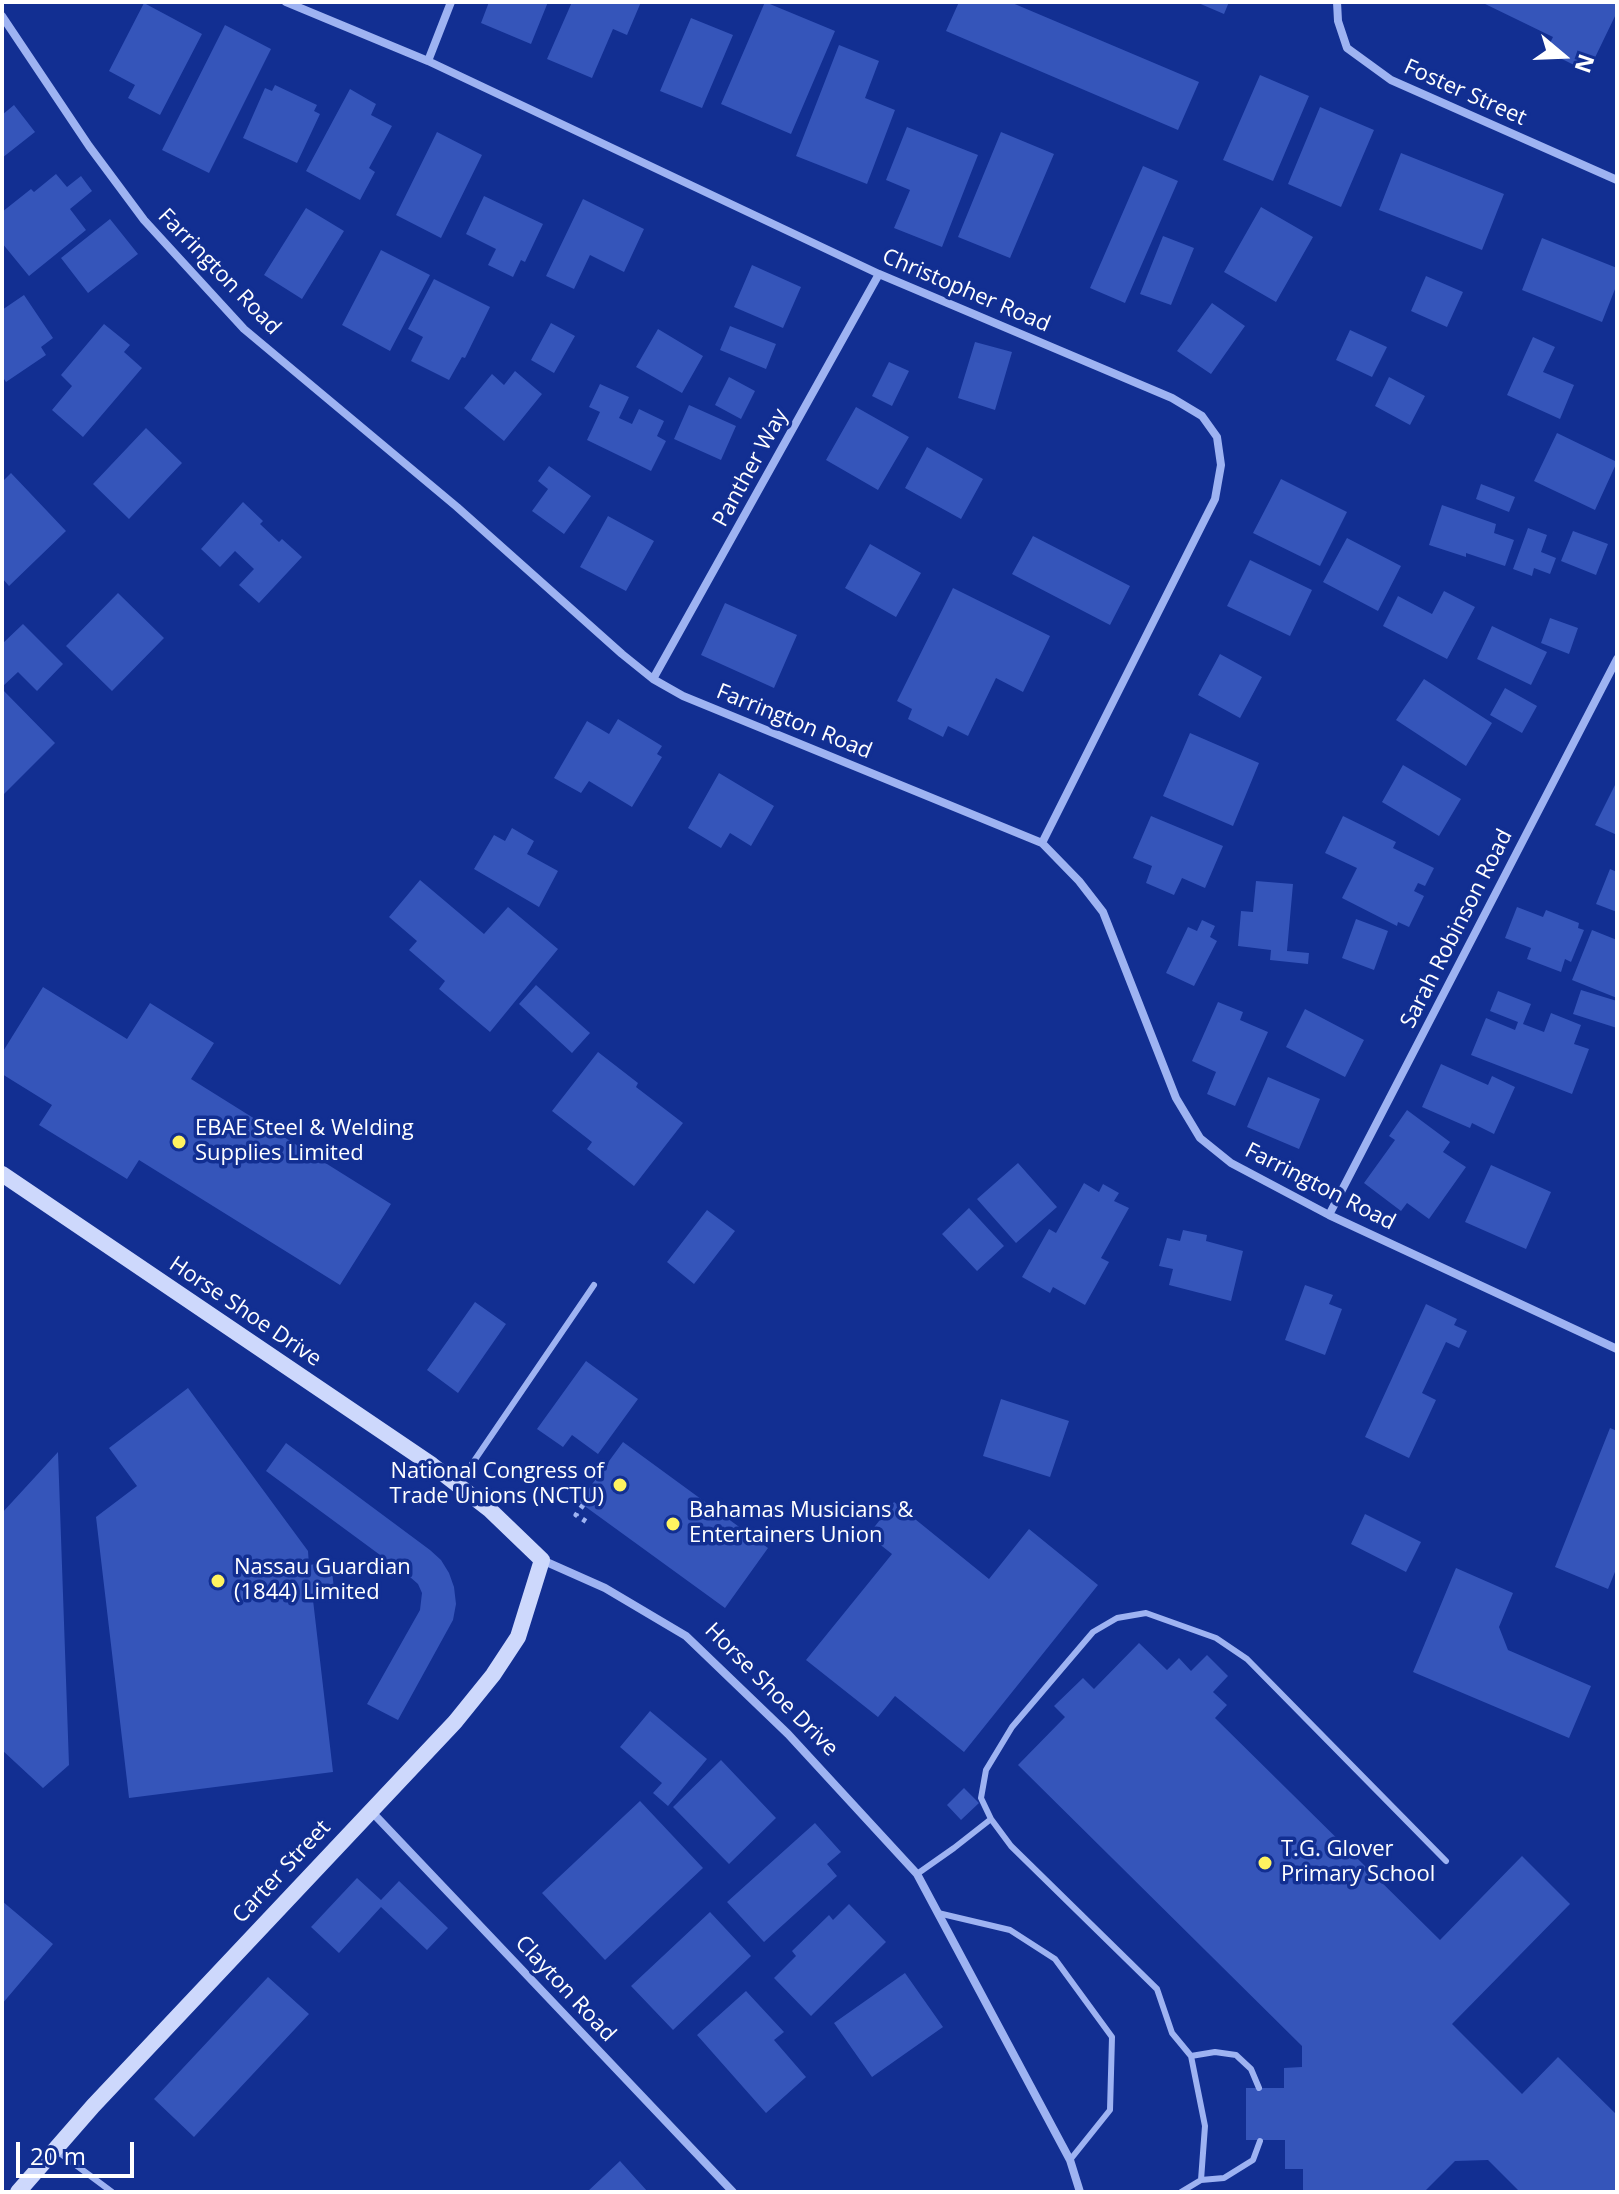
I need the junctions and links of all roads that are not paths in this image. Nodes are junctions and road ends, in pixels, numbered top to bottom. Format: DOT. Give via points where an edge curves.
graph roads {
  1 [pos="286,2"];
  2 [pos="451,2"];
  3 [pos="1337,2"];
  4 [pos="2,16"];
  5 [pos="428,61"];
  6 [pos="1617,180"];
  7 [pos="879,274"];
  8 [pos="1617,659"];
  9 [pos="653,679"];
  10 [pos="1042,843"];
  11 [pos="2,1174"];
  12 [pos="1329,1215"];
  13 [pos="594,1285"];
  14 [pos="1617,1349"];
  15 [pos="457,1486"];
  16 [pos="542,1560"];
  17 [pos="371,1810"];
  18 [pos="991,1819"];
  19 [pos="1446,1861"];
  20 [pos="917,1874"];
  21 [pos="938,1913"];
  22 [pos="1191,2056"];
  23 [pos="1259,2088"];
  24 [pos="1260,2141"];
  25 [pos="55,2149"];
  26 [pos="1070,2160"];
  27 [pos="1201,2180"];
  28 [pos="18,2192"];
  29 [pos="112,2192"];
  30 [pos="733,2192"];
  31 [pos="1080,2192"];
  32 [pos="1181,2192"];
  1 -- 5 [label="street, Christopher Road"];
  2 -- 5 [label="street"];
  3 -- 6 [label="street, Foster Street" via="1347,48 1391,80"];
  4 -- 9 [label="street, Farrington Road" via="144,220 244,329"];
  5 -- 7 [label="street, Christopher Road"];
  7 -- 9 [label="street, Panther Way"];
  7 -- 10 [label="street, Christopher Road" via="1172,398 1202,416 1217,437 1221,465 1215,499"];
  8 -- 12 [label="street, Sarah Robinson Road"];
  9 -- 10 [label="street, Farrington Road"];
  10 -- 12 [label="street, Farrington Road" via="1103,912 1176,1098 1200,1138 1231,1163"];
  11 -- 15 [label="street, Horse Shoe Drive"];
  12 -- 14 [label="street, Farrington Road"];
  13 -- 15 [label="lane"];
  15 -- 16 [label="street, Horse Shoe Drive"];
  16 -- 17 [label="street, Carter Street" via="518,1637 493,1675"];
  16 -- 20 [label="street, Horse Shoe Drive" via="605,1588 686,1636 788,1734"];
  17 -- 25 [label="street, Carter Street"];
  17 -- 30 [label="street, Clayton Road"];
  18 -- 19 [label="lane" via="981,1798 986,1770 1012,1727 1093,1632 1117,1618 1146,1613 1216,1638 1247,1659"];
  18 -- 20 [label="lane"];
  18 -- 22 [label="lane" via="1011,1846 1157,1989 1172,2033"];
  20 -- 21 [label="street, Horse Shoe Drive"];
  21 -- 26 [label="street, Horse Shoe Drive"];
  21 -- 26 [label="lane" via="1010,1930 1055,1959 1112,2037 1110,2110"];
  22 -- 23 [label="lane" via="1236,2055 1251,2069"];
  22 -- 27 [label="lane" via="1205,2126"];
  24 -- 27 [label="lane" via="1253,2160 1224,2178"];
  25 -- 28 [label="street, Carter Street"];
  25 -- 29 [label="lane"];
  26 -- 31 [label="street, Horse Shoe Drive"];
  27 -- 32 [label="lane"];
}
